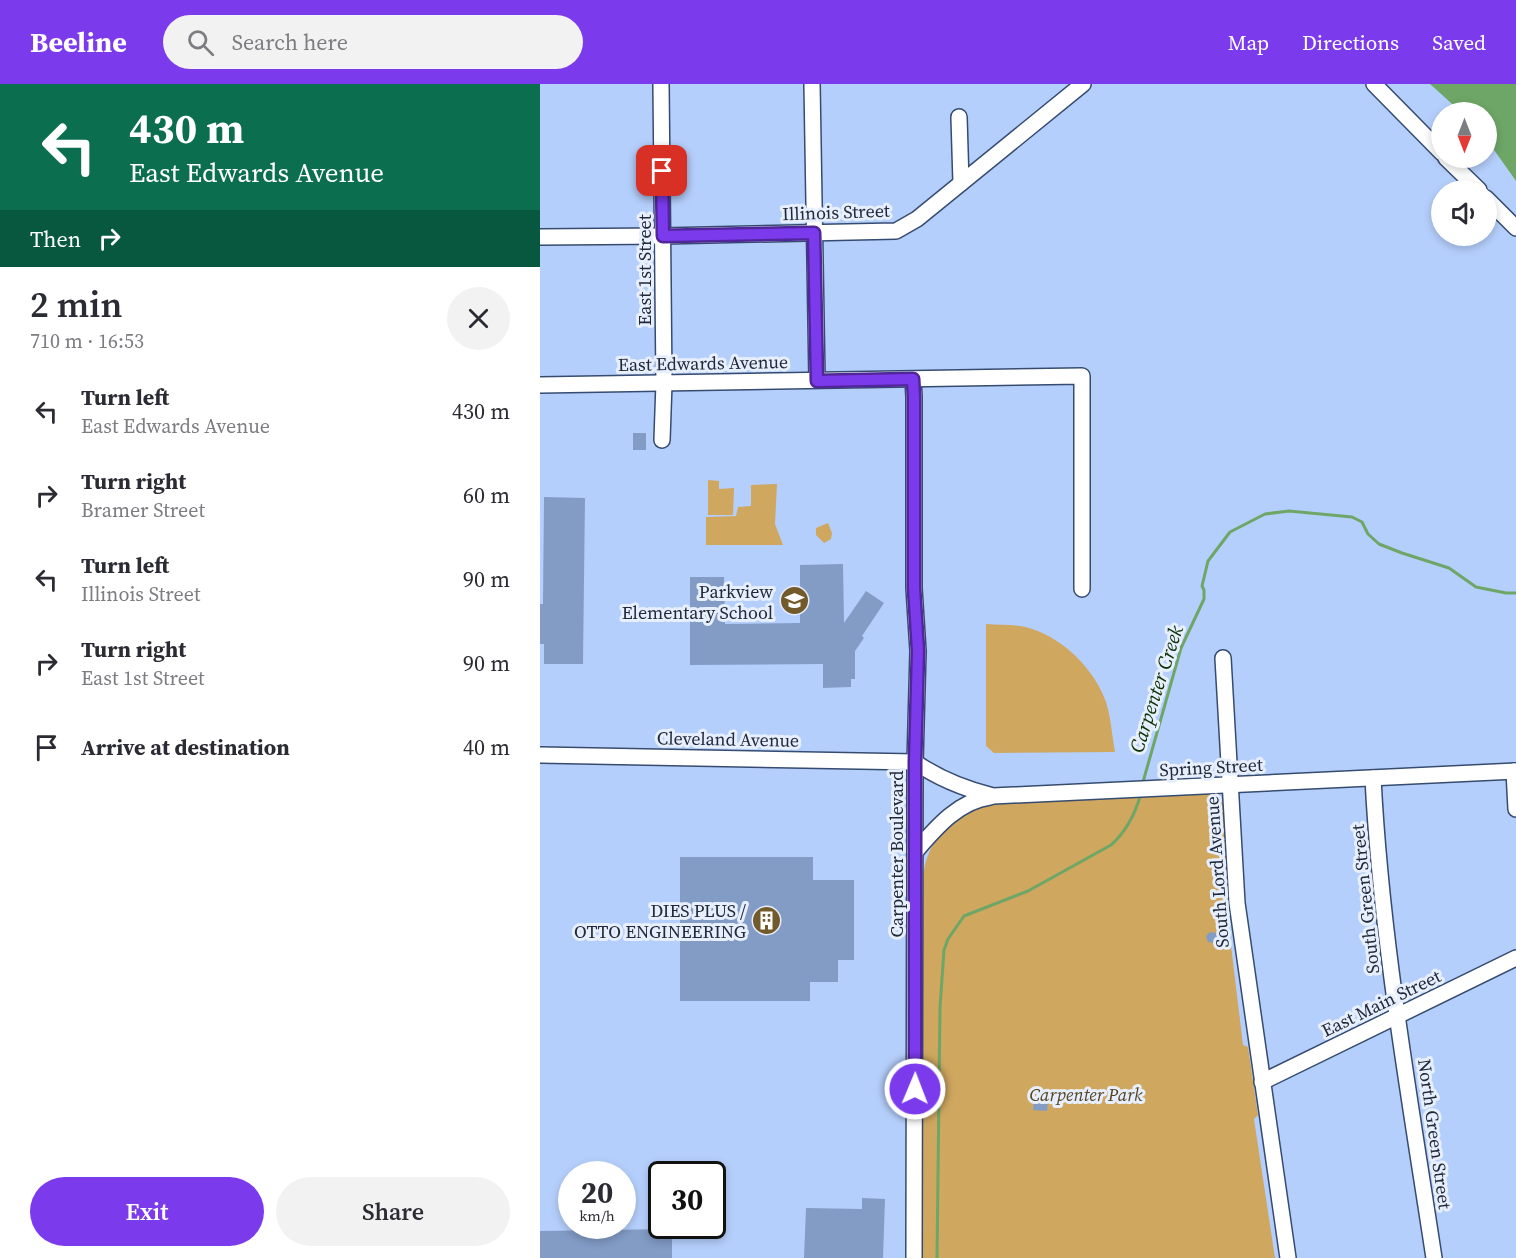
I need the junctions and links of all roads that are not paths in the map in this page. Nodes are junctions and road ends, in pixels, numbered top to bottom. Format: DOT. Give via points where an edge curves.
graph roads {
  1 [pos="661,84"];
  2 [pos="812,84"];
  3 [pos="1083,84"];
  4 [pos="1374,84"];
  5 [pos="959,117"];
  6 [pos="1431,142"];
  7 [pos="1456,168"];
  8 [pos="1469,180"];
  9 [pos="961,183"];
  10 [pos="1497,209"];
  11 [pos="1516,228"];
  12 [pos="814,233"];
  13 [pos="663,236"];
  14 [pos="540,237"];
  15 [pos="913,379"];
  16 [pos="817,381"];
  17 [pos="664,383"];
  18 [pos="540,385"];
  19 [pos="662,440"];
  20 [pos="1082,589"];
  21 [pos="1223,658"];
  22 [pos="540,755"];
  23 [pos="915,762"];
  24 [pos="1515,771"];
  25 [pos="1373,778"];
  26 [pos="1230,785"];
  27 [pos="993,796"];
  28 [pos="1516,809"];
  29 [pos="915,852"];
  30 [pos="1516,958"];
  31 [pos="1398,1016"];
  32 [pos="1262,1082"];
  33 [pos="914,1258"];
  34 [pos="1288,1258"];
  35 [pos="1434,1258"];
  1 -- 13 [label="street, East 1st Street"];
  2 -- 12 [label="street"];
  3 -- 9 [label="street, Illinois Street"];
  4 -- 6 [label="street"];
  5 -- 9 [label="street"];
  7 -- 8 [label="street"];
  9 -- 12 [label="street, Illinois Street" via="896,231"];
  10 -- 11 [label="street"];
  12 -- 13 [label="street, Illinois Street"];
  12 -- 16 [label="street"];
  13 -- 14 [label="street, Illinois Street"];
  13 -- 17 [label="street, East 1st Street"];
  15 -- 16 [label="street, East Edwards Avenue"];
  15 -- 20 [label="street, East Edwards Avenue" via="1082,376"];
  15 -- 23 [label="street, Carpenter Boulevard" via="918,651"];
  16 -- 17 [label="street, East Edwards Avenue"];
  17 -- 18 [label="street, East Edwards Avenue"];
  17 -- 19 [label="street, East 1st Street"];
  21 -- 26 [label="street, South Lord Avenue"];
  22 -- 23 [label="street, Cleveland Avenue"];
  23 -- 27 [label="street, Spring Street" via="956,784"];
  23 -- 29 [label="street, Carpenter Boulevard"];
  24 -- 25 [label="street, Spring Street"];
  24 -- 28 [label="street"];
  25 -- 26 [label="street, Spring Street"];
  25 -- 31 [label="street, South Green Street" via="1380,875"];
  26 -- 27 [label="street, Spring Street"];
  26 -- 32 [label="street, South Lord Avenue" via="1238,913"];
  27 -- 29 [label="street" via="966,803"];
  29 -- 33 [label="street, Carpenter Boulevard"];
  30 -- 31 [label="street, East Main Street"];
  31 -- 32 [label="street, East Main Street"];
  31 -- 35 [label="street, North Green Street"];
  32 -- 34 [label="street, South Lord Avenue"];
}
